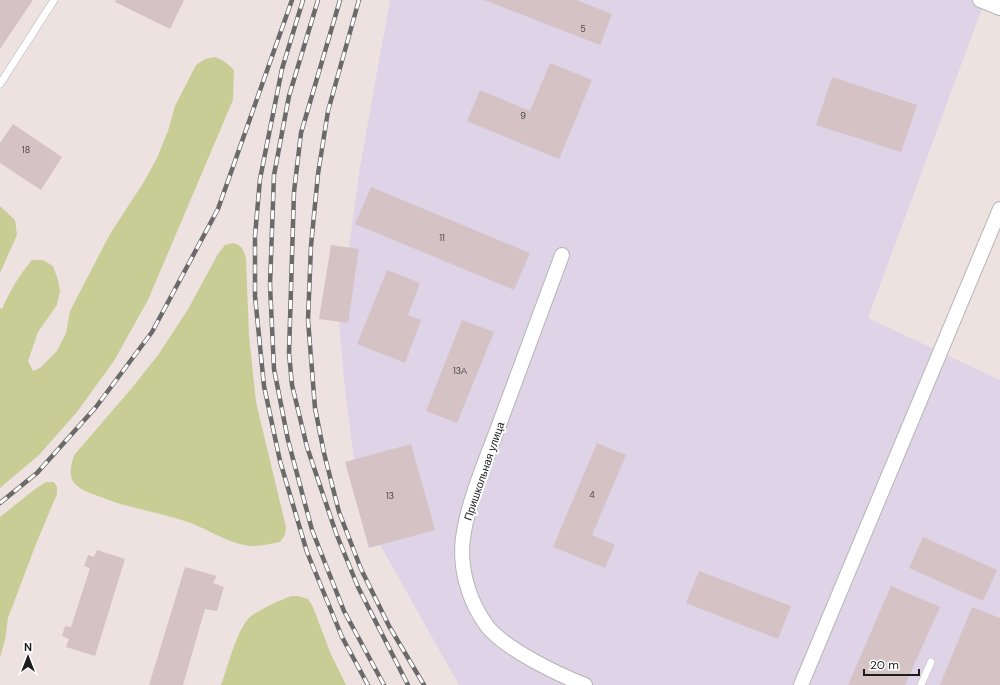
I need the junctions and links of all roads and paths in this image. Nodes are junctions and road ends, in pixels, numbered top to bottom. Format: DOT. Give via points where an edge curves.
graph roads {
  1 [pos="54,0"];
  2 [pos="980,0"];
  3 [pos="1000,8"];
  4 [pos="0,84"];
  5 [pos="1000,209"];
  6 [pos="562,255"];
  7 [pos="931,662"];
  8 [pos="585,685"];
  9 [pos="801,685"];
  10 [pos="921,685"];
  1 -- 4 [label="lane"];
  2 -- 3 [label="street"];
  5 -- 9 [label="street"];
  6 -- 8 [label="street, Пришкольная улица" via="482,470 467,518 463,539 464,564 468,590 488,627 508,645 561,676"];
  7 -- 10 [label="lane"];
}
